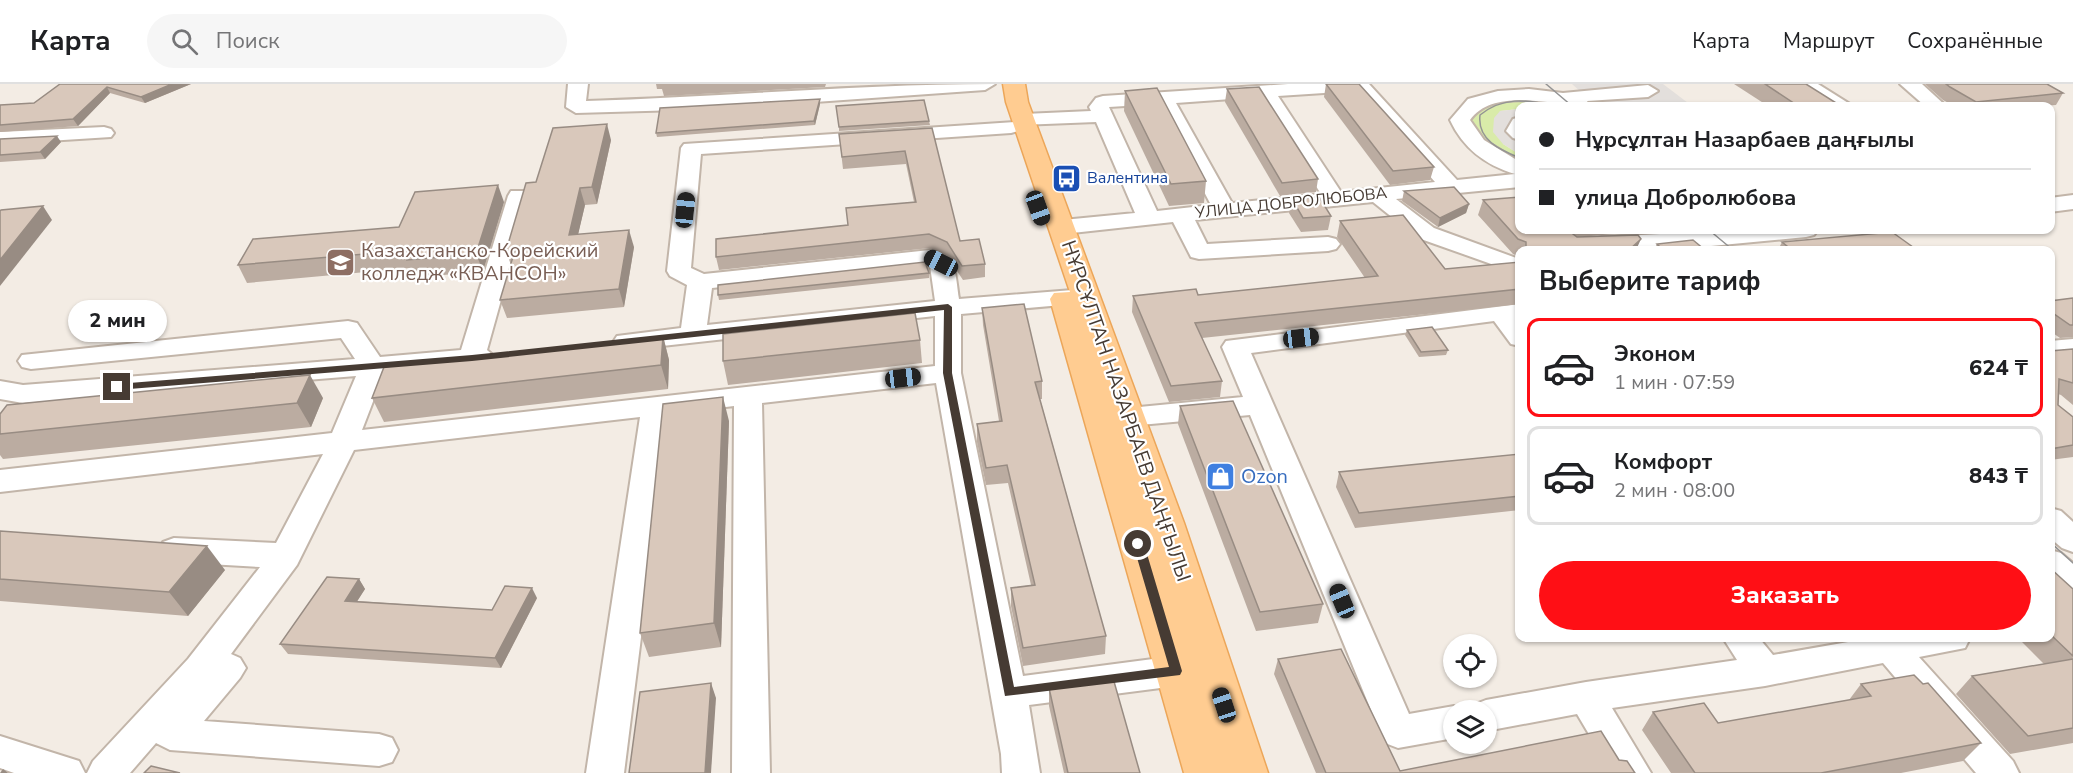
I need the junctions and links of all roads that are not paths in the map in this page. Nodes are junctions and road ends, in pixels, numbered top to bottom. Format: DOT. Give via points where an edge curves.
graph roads {
  1 [pos="578,84"];
  2 [pos="987,84"];
  3 [pos="1014,84"];
  4 [pos="1553,84"];
  5 [pos="1804,84"];
  6 [pos="1910,84"];
  7 [pos="1265,91"];
  8 [pos="1648,91"];
  9 [pos="1164,98"];
  10 [pos="1576,102"];
  11 [pos="1837,102"];
  12 [pos="1931,102"];
  13 [pos="1104,116"];
  14 [pos="1017,123"];
  15 [pos="104,133"];
  16 [pos="0,138"];
  17 [pos="1515,167"];
  18 [pos="1515,181"];
  19 [pos="1451,187"];
  20 [pos="519,196"];
  21 [pos="1335,199"];
  22 [pos="1382,199"];
  23 [pos="2073,202"];
  24 [pos="2055,204"];
  25 [pos="1225,210"];
  26 [pos="1180,215"];
  27 [pos="1149,218"];
  28 [pos="1063,227"];
  29 [pos="1776,234"];
  30 [pos="1738,239"];
  31 [pos="1701,240"];
  32 [pos="1328,244"];
  33 [pos="1577,245"];
  34 [pos="1511,264"];
  35 [pos="700,282"];
  36 [pos="1075,297"];
  37 [pos="948,307"];
  38 [pos="1510,312"];
  39 [pos="693,334"];
  40 [pos="600,344"];
  41 [pos="2073,347"];
  42 [pos="2055,349"];
  43 [pos="507,354"];
  44 [pos="472,358"];
  45 [pos="31,361"];
  46 [pos="373,366"];
  47 [pos="948,373"];
  48 [pos="12,392"];
  49 [pos="748,396"];
  50 [pos="1259,405"];
  51 [pos="656,407"];
  52 [pos="1129,417"];
  53 [pos="6,421"];
  54 [pos="343,443"];
  55 [pos="0,481"];
  56 [pos="2073,516"];
  57 [pos="2055,518"];
  58 [pos="2055,523"];
  59 [pos="2073,540"];
  60 [pos="143,548"];
  61 [pos="286,556"];
  62 [pos="2055,566"];
  63 [pos="2073,582"];
  64 [pos="1743,642"];
  65 [pos="1928,642"];
  66 [pos="1890,648"];
  67 [pos="200,669"];
  68 [pos="1176,671"];
  69 [pos="1765,671"];
  70 [pos="1009,693"];
  71 [pos="1586,697"];
  72 [pos="1497,714"];
  73 [pos="1443,724"];
  74 [pos="379,750"];
  75 [pos="0,752"];
  76 [pos="66,773"];
  77 [pos="106,773"];
  78 [pos="605,773"];
  79 [pos="751,773"];
  80 [pos="1021,773"];
  81 [pos="1206,773"];
  82 [pos="1246,773"];
  83 [pos="1632,773"];
  84 [pos="2000,773"];
  1 -- 2 [label="street" via="576,107 716,103"];
  2 -- 14 [label="main road, НҰРСҰЛТАН НАЗАРБАЕВ ДАҢҒЫЛЫ"];
  3 -- 14 [label="main road, НҰРСҰЛТАН НАЗАРБАЕВ ДАҢҒЫЛЫ"];
  4 -- 10 [label="street"];
  5 -- 11 [label="street"];
  6 -- 12 [label="street"];
  7 -- 9 [label="street"];
  7 -- 19 [label="street" via="1360,85"];
  7 -- 21 [label="street"];
  8 -- 10 [label="street"];
  9 -- 13 [label="street" via="1103,102 1100,107"];
  9 -- 25 [label="street"];
  10 -- 17 [label="street" via="1522,95 1474,103 1460,120 1464,131 1491,157"];
  13 -- 14 [label="street"];
  13 -- 27 [label="street"];
  14 -- 28 [label="main road, НҰРСҰЛТАН НАЗАРБАЕВ ДАҢҒЫЛЫ"];
  14 -- 35 [label="street" via="691,148 679,271"];
  14 -- 36 [label="main road, НҰРСҰЛТАН НАЗАРБАЕВ ДАҢҒЫЛЫ" via="1050,242"];
  15 -- 16 [label="street"];
  18 -- 19 [label="street, УЛИЦА ДОБРОЛЮБОВА"];
  19 -- 21 [label="street, УЛИЦА ДОБРОЛЮБОВА"];
  20 -- 44 [label="street"];
  21 -- 25 [label="street, УЛИЦА ДОБРОЛЮБОВА"];
  22 -- 34 [label="street" via="1426,233"];
  23 -- 24 [label="street"];
  25 -- 26 [label="street, УЛИЦА ДОБРОЛЮБОВА"];
  26 -- 27 [label="street, УЛИЦА ДОБРОЛЮБОВА"];
  26 -- 32 [label="street" via="1199,252"];
  27 -- 28 [label="street, УЛИЦА ДОБРОЛЮБОВА"];
  28 -- 36 [label="main road, НҰРСҰЛТАН НАЗАРБАЕВ ДАҢҒЫЛЫ"];
  29 -- 30 [label="street"];
  30 -- 31 [label="street"];
  31 -- 33 [label="street"];
  35 -- 37 [label="street" via="930,257 941,263"];
  35 -- 39 [label="street"];
  36 -- 37 [label="street"];
  36 -- 52 [label="main road, НҰРСҰЛТАН НАЗАРБАЕВ ДАҢҒЫЛЫ"];
  36 -- 68 [label="main road, НҰРСҰЛТАН НАЗАРБАЕВ ДАҢҒЫЛЫ"];
  37 -- 39 [label="street"];
  37 -- 47 [label="street"];
  38 -- 50 [label="street" via="1235,347"];
  39 -- 40 [label="street"];
  41 -- 42 [label="street"];
  43 -- 44 [label="street"];
  44 -- 46 [label="street"];
  45 -- 46 [label="street" via="348,329"];
  46 -- 48 [label="street"];
  46 -- 54 [label="street"];
  47 -- 49 [label="street"];
  47 -- 70 [label="street"];
  48 -- 53 [label="street"];
  49 -- 51 [label="street"];
  49 -- 79 [label="street"];
  50 -- 52 [label="street"];
  50 -- 73 [label="street" via="1398,732"];
  51 -- 54 [label="street"];
  51 -- 78 [label="street"];
  52 -- 82 [label="main road, НҰРСҰЛТАН НАЗАРБАЕВ ДАҢҒЫЛЫ"];
  54 -- 55 [label="street"];
  54 -- 61 [label="street"];
  56 -- 57 [label="street"];
  58 -- 59 [label="street"];
  60 -- 61 [label="street"];
  61 -- 67 [label="street"];
  62 -- 63 [label="street"];
  64 -- 69 [label="street"];
  65 -- 66 [label="street"];
  66 -- 69 [label="street"];
  66 -- 84 [label="street"];
  67 -- 74 [label="street" via="228,668 170,734"];
  67 -- 77 [label="street"];
  68 -- 70 [label="street"];
  68 -- 81 [label="main road, НҰРСҰЛТАН НАЗАРБАЕВ ДАҢҒЫЛЫ"];
  69 -- 71 [label="street"];
  70 -- 80 [label="street"];
  71 -- 72 [label="street"];
  71 -- 83 [label="street"];
  75 -- 76 [label="street"];
}
